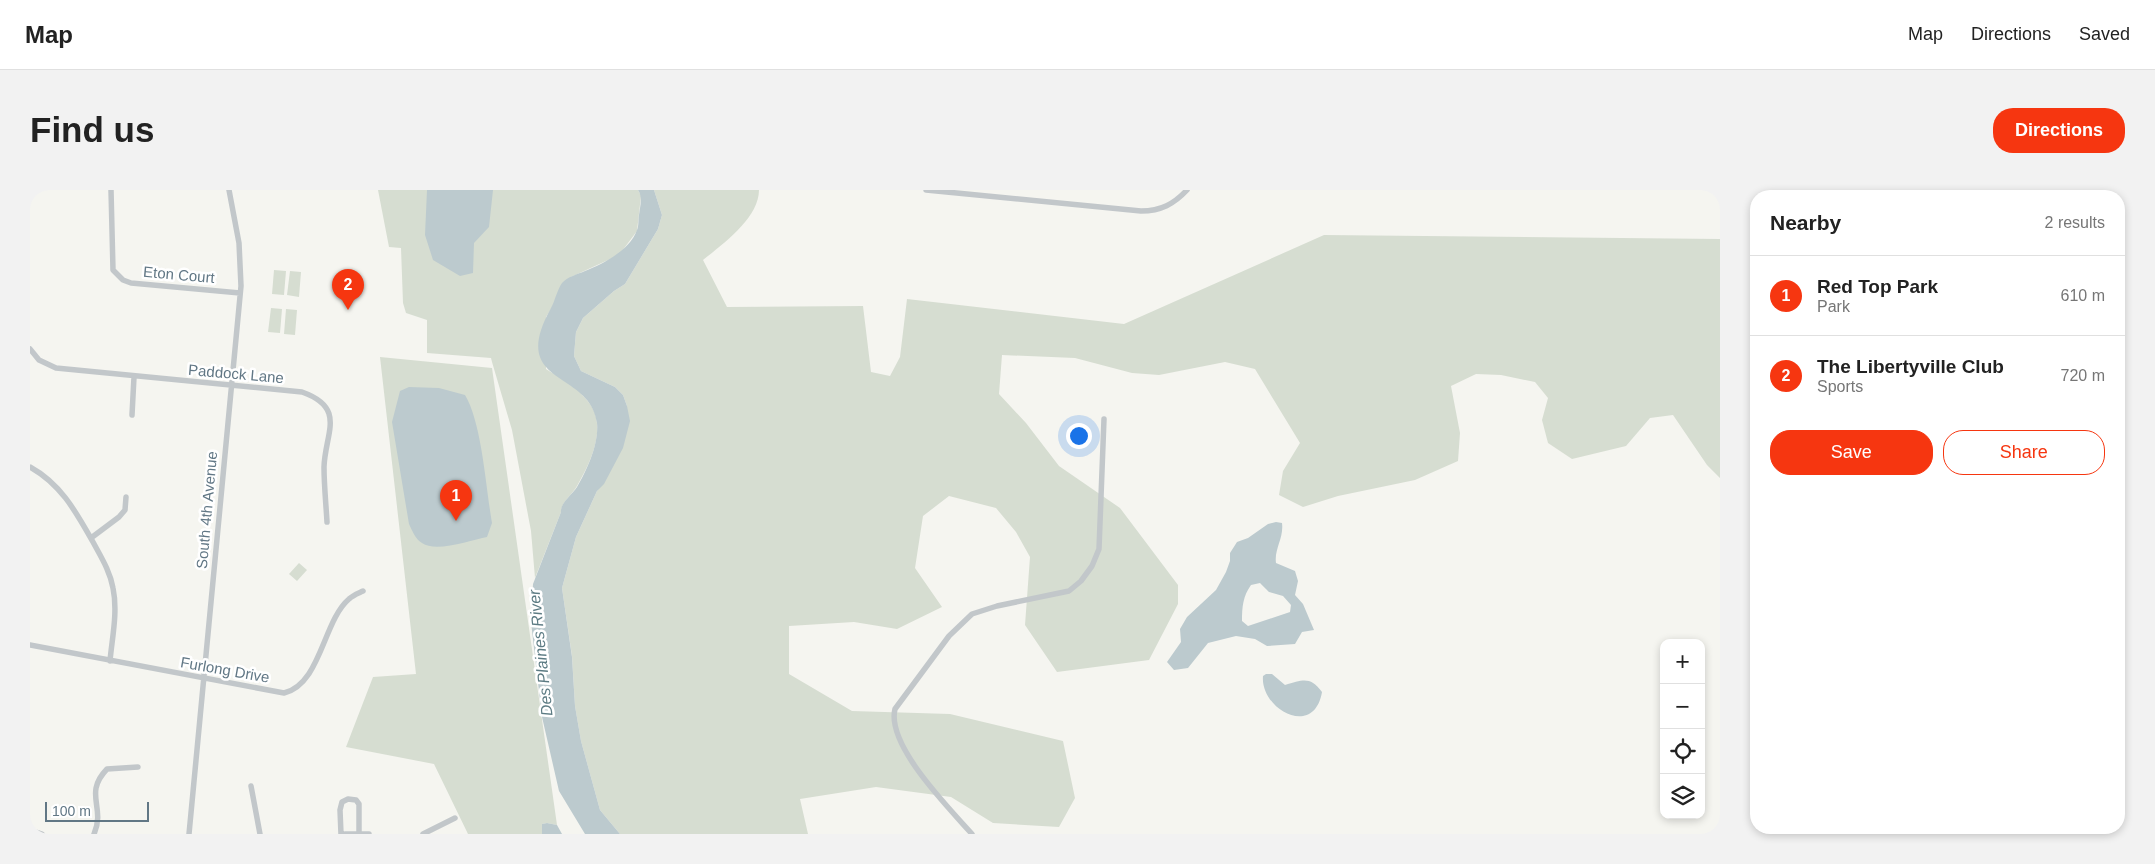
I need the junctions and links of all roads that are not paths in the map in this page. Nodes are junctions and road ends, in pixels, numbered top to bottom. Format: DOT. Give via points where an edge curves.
graph roads {
  1 [pos="111,190"];
  2 [pos="228,190"];
  3 [pos="926,190"];
  4 [pos="1187,190"];
  5 [pos="240,293"];
  6 [pos="30,349"];
  7 [pos="134,377"];
  8 [pos="232,386"];
  9 [pos="132,414"];
  10 [pos="1104,419"];
  11 [pos="30,467"];
  12 [pos="126,497"];
  13 [pos="327,522"];
  14 [pos="91,538"];
  15 [pos="363,590"];
  16 [pos="30,646"];
  17 [pos="110,662"];
  18 [pos="204,679"];
  19 [pos="138,767"];
  20 [pos="251,786"];
  21 [pos="455,818"];
  22 [pos="30,830"];
  23 [pos="42,834"];
  24 [pos="94,834"];
  25 [pos="189,834"];
  26 [pos="260,834"];
  27 [pos="341,834"];
  28 [pos="345,834"];
  29 [pos="360,834"];
  30 [pos="369,834"];
  31 [pos="423,834"];
  32 [pos="972,834"];
  1 -- 5 [label="street, Eton Court" via="112,270 118,276 131,283"];
  2 -- 5 [label="street, South 4th Avenue" via="241,262"];
  3 -- 4 [label="street" via="1141,212 1167,207"];
  5 -- 8 [label="street, South 4th Avenue"];
  6 -- 7 [label="street, Paddock Lane" via="39,360 56,368"];
  7 -- 8 [label="street, Paddock Lane"];
  7 -- 9 [label="street"];
  8 -- 13 [label="street, Paddock Lane" via="302,392 328,409 331,427 324,465"];
  8 -- 18 [label="street, South 4th Avenue"];
  10 -- 32 [label="street" via="1100,549 1092,566 1069,591 972,614 949,636 895,709 893,724 905,750 928,784"];
  11 -- 14 [label="street" via="44,474 60,489"];
  12 -- 14 [label="street" via="125,510 119,518"];
  14 -- 17 [label="street" via="108,569 113,589 115,608"];
  15 -- 18 [label="street, Furlong Drive" via="349,599 339,613 306,678 293,691 272,692"];
  16 -- 17 [label="street, Furlong Drive"];
  17 -- 18 [label="street, Furlong Drive"];
  18 -- 25 [label="street, South 4th Avenue"];
  19 -- 24 [label="street" via="107,769 101,776 94,790 98,811"];
  20 -- 26 [label="street"];
  21 -- 31 [label="street"];
  22 -- 23 [label="street"];
  27 -- 29 [label="street" via="342,802 353,798 359,804"];
  28 -- 29 [label="street"];
  29 -- 30 [label="street"];
}
